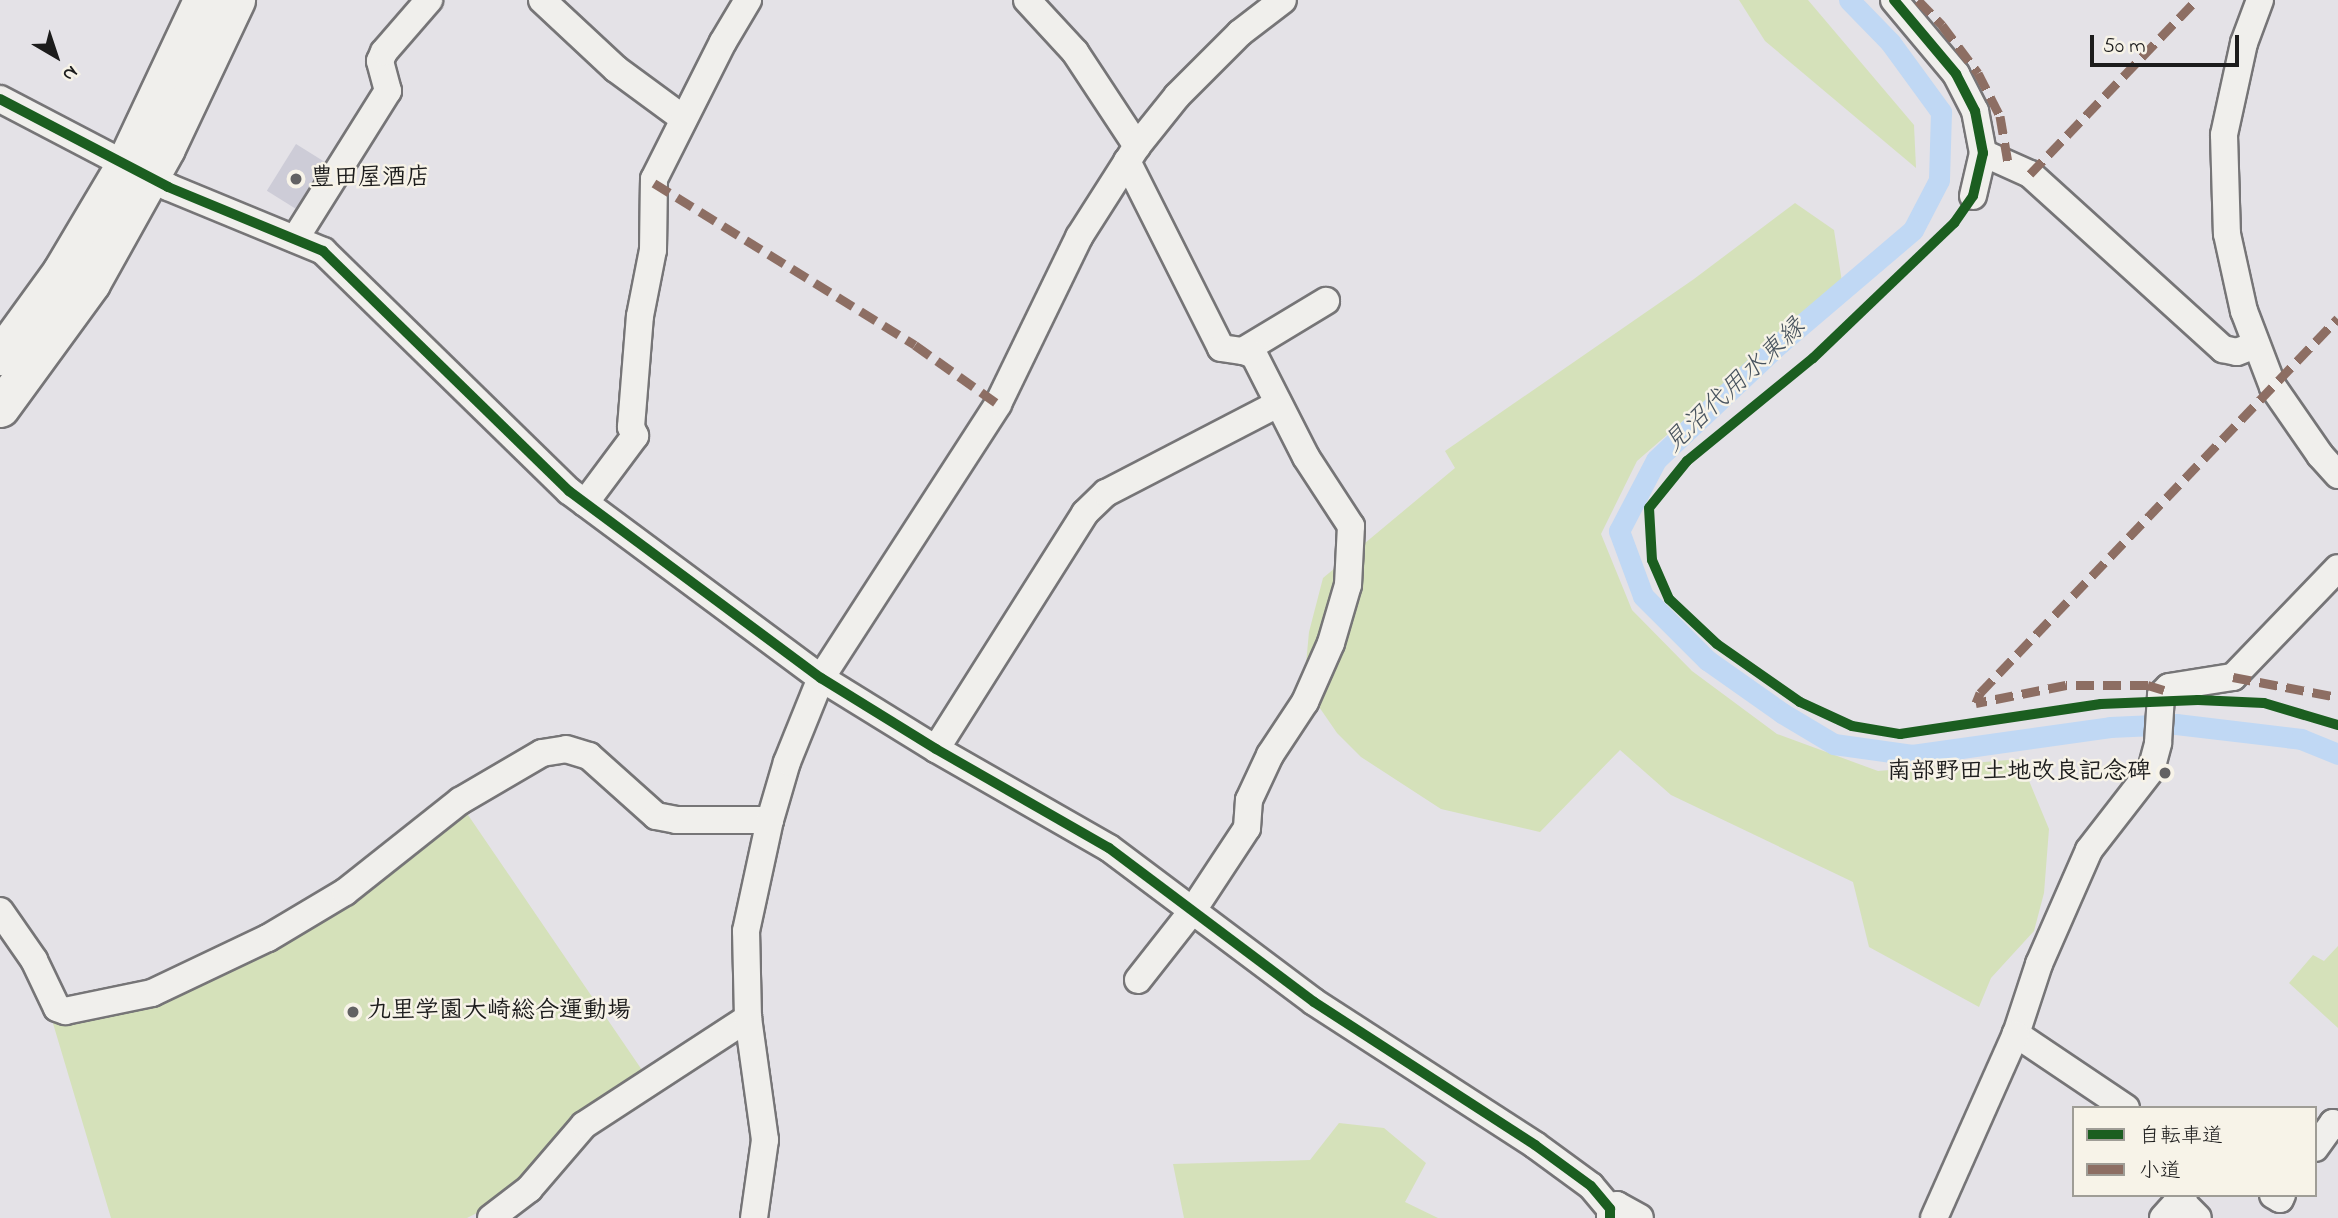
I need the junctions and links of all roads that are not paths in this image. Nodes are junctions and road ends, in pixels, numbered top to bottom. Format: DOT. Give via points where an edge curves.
graph roads {
  1 [pos="202,0"];
  2 [pos="236,0"];
  3 [pos="429,0"];
  4 [pos="542,0"];
  5 [pos="748,0"];
  6 [pos="1027,0"];
  7 [pos="1283,0"];
  8 [pos="1894,0"];
  9 [pos="2260,0"];
  10 [pos="0,99"];
  11 [pos="684,118"];
  12 [pos="1132,153"];
  13 [pos="1983,153"];
  14 [pos="138,171"];
  15 [pos="1973,196"];
  16 [pos="295,239"];
  17 [pos="1326,301"];
  18 [pos="2255,345"];
  19 [pos="1242,351"];
  20 [pos="0,356"];
  21 [pos="1278,404"];
  22 [pos="0,408"];
  23 [pos="2338,475"];
  24 [pos="585,503"];
  25 [pos="2338,568"];
  26 [pos="821,678"];
  27 [pos="936,749"];
  28 [pos="770,820"];
  29 [pos="1193,910"];
  30 [pos="0,911"];
  31 [pos="1138,979"];
  32 [pos="748,1018"];
  33 [pos="2016,1034"];
  34 [pos="2123,1106"];
  35 [pos="2338,1126"];
  36 [pos="2317,1145"];
  37 [pos="1610,1213"];
  38 [pos="491,1218"];
  39 [pos="754,1218"];
  40 [pos="1640,1218"];
  41 [pos="1934,1218"];
  1 -- 14 [label="highway"];
  2 -- 14 [label="highway"];
  3 -- 16 [label="street" via="384,52 380,61 388,91"];
  4 -- 11 [label="street" via="615,69"];
  5 -- 11 [label="street"];
  6 -- 12 [label="street" via="1075,52"];
  7 -- 12 [label="street" via="1240,33 1177,96"];
  8 -- 13 [label="street" via="1956,74 1975,111"];
  9 -- 18 [label="street" via="2244,43 2224,135 2227,234"];
  10 -- 14 [label="street"];
  11 -- 24 [label="street" via="654,179 653,250 640,316 631,427 635,436"];
  12 -- 19 [label="street" via="1220,348"];
  12 -- 26 [label="street" via="1079,237 998,404"];
  13 -- 15 [label="street"];
  13 -- 18 [label="street" via="2029,174 2223,349 2237,352"];
  14 -- 16 [label="street"];
  14 -- 20 [label="highway"];
  14 -- 22 [label="highway" via="91,283"];
  16 -- 24 [label="street" via="323,251"];
  17 -- 19 [label="street"];
  18 -- 23 [label="street" via="2273,387"];
  19 -- 21 [label="street" via="1254,355"];
  21 -- 27 [label="street" via="1106,493 1085,513"];
  21 -- 29 [label="street" via="1351,526 1348,586 1331,643 1305,702 1270,755 1249,800 1247,828"];
  24 -- 26 [label="street"];
  25 -- 33 [label="street" via="2234,677 2169,687 2161,695 2151,770 2085,858 2039,964"];
  26 -- 27 [label="street"];
  26 -- 28 [label="street" via="787,762"];
  27 -- 29 [label="street" via="1109,848"];
  28 -- 30 [label="street" via="656,816 589,756 566,749 542,753 460,801 345,892 268,938 152,993 65,1011 57,1009 34,960"];
  28 -- 32 [label="street" via="746,931"];
  29 -- 31 [label="street"];
  29 -- 37 [label="street" via="1314,1002 1535,1144 1591,1186"];
  32 -- 38 [label="street" via="584,1125 529,1189"];
  32 -- 39 [label="street" via="765,1140"];
  33 -- 34 [label="street"];
  33 -- 41 [label="street"];
  35 -- 36 [label="street" via="2333,1123"];
  37 -- 40 [label="street" via="1617,1205"];
}
